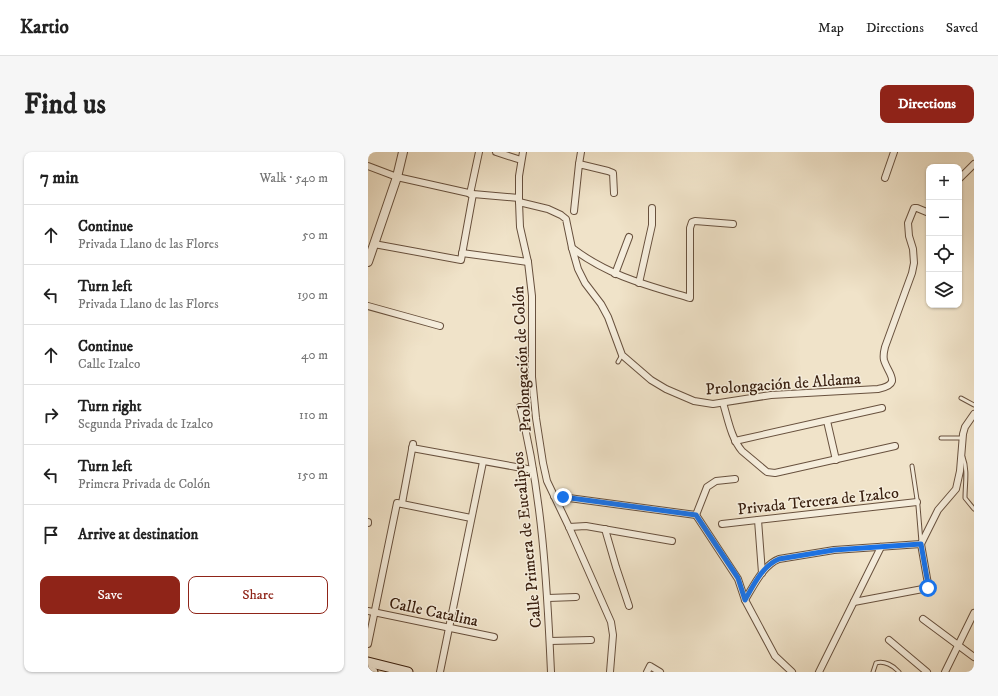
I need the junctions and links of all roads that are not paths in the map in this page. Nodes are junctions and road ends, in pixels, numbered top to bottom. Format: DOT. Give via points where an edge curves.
graph roads {
  1 [pos="403,152"];
  2 [pos="479,152"];
  3 [pos="496,152"];
  4 [pos="523,152"];
  5 [pos="581,152"];
  6 [pos="894,152"];
  7 [pos="521,160"];
  8 [pos="579,164"];
  9 [pos="974,164"];
  10 [pos="368,166"];
  11 [pos="397,176"];
  12 [pos="962,176"];
  13 [pos="885,178"];
  14 [pos="614,193"];
  15 [pos="471,194"];
  16 [pos="519,200"];
  17 [pos="652,208"];
  18 [pos="574,211"];
  19 [pos="926,212"];
  20 [pos="733,224"];
  21 [pos="629,237"];
  22 [pos="374,244"];
  23 [pos="572,248"];
  24 [pos="462,253"];
  25 [pos="369,257"];
  26 [pos="528,262"];
  27 [pos="615,274"];
  28 [pos="639,283"];
  29 [pos="368,306"];
  30 [pos="440,326"];
  31 [pos="622,355"];
  32 [pos="618,362"];
  33 [pos="961,398"];
  34 [pos="723,403"];
  35 [pos="974,405"];
  36 [pos="520,407"];
  37 [pos="882,408"];
  38 [pos="974,414"];
  39 [pos="826,421"];
  40 [pos="941,438"];
  41 [pos="962,438"];
  42 [pos="735,442"];
  43 [pos="895,446"];
  44 [pos="961,453"];
  45 [pos="836,460"];
  46 [pos="483,462"];
  47 [pos="912,466"];
  48 [pos="533,470"];
  49 [pos="735,479"];
  50 [pos="554,496"];
  51 [pos="917,502"];
  52 [pos="399,503"];
  53 [pos="974,509"];
  54 [pos="696,515"];
  55 [pos="471,518"];
  56 [pos="758,520"];
  57 [pos="722,524"];
  58 [pos="569,527"];
  59 [pos="605,529"];
  60 [pos="672,541"];
  61 [pos="921,544"];
  62 [pos="881,547"];
  63 [pos="762,573"];
  64 [pos="576,597"];
  65 [pos="548,598"];
  66 [pos="745,600"];
  67 [pos="854,602"];
  68 [pos="629,606"];
  69 [pos="371,611"];
  70 [pos="974,613"];
  71 [pos="923,619"];
  72 [pos="448,628"];
  73 [pos="494,637"];
  74 [pos="591,640"];
  75 [pos="889,640"];
  76 [pos="550,641"];
  77 [pos="368,644"];
  78 [pos="958,646"];
  79 [pos="974,657"];
  80 [pos="368,662"];
  81 [pos="368,671"];
  82 [pos="373,672"];
  83 [pos="408,672"];
  84 [pos="440,672"];
  85 [pos="551,672"];
  86 [pos="610,672"];
  87 [pos="647,672"];
  88 [pos="660,672"];
  89 [pos="792,672"];
  90 [pos="819,672"];
  91 [pos="873,672"];
  92 [pos="899,672"];
  93 [pos="927,672"];
  94 [pos="945,672"];
  1 -- 11 [label="street"];
  2 -- 15 [label="street"];
  3 -- 7 [label="street"];
  4 -- 7 [label="street, Prolongación de Colón"];
  5 -- 8 [label="street"];
  6 -- 13 [label="street"];
  7 -- 16 [label="street, Prolongación de Colón"];
  8 -- 14 [label="street" via="613,173"];
  8 -- 18 [label="street"];
  9 -- 12 [label="street"];
  10 -- 11 [label="street"];
  11 -- 15 [label="street"];
  11 -- 22 [label="street"];
  15 -- 16 [label="street"];
  15 -- 24 [label="street"];
  16 -- 23 [label="street" via="564,216"];
  16 -- 26 [label="street, Prolongación de Colón" via="520,227"];
  17 -- 28 [label="street" via="652,224"];
  19 -- 34 [label="street, Prolongación de Aldama" via="914,208 908,223 914,262 885,347 883,358 887,370 893,376 893,380 887,386 878,389 771,395"];
  20 -- 28 [label="street" via="692,222 690,298"];
  21 -- 27 [label="street"];
  22 -- 24 [label="street" via="460,260"];
  22 -- 25 [label="street"];
  23 -- 27 [label="street"];
  23 -- 31 [label="street" via="581,276 611,323"];
  24 -- 26 [label="street"];
  26 -- 50 [label="street, Prolongación de Colón" via="532,296 532,377 536,418 547,481"];
  27 -- 28 [label="street"];
  29 -- 30 [label="street"];
  31 -- 32 [label="lane"];
  31 -- 34 [label="street, Prolongación de Aldama" via="651,380 676,394 702,403"];
  33 -- 35 [label="lane"];
  34 -- 42 [label="street"];
  36 -- 48 [label="street, Calle Primera de Eucaliptos"];
  37 -- 39 [label="street"];
  38 -- 41 [label="street" via="965,427"];
  39 -- 42 [label="street"];
  39 -- 45 [label="street"];
  40 -- 41 [label="lane"];
  41 -- 44 [label="street"];
  42 -- 45 [label="street" via="742,452 772,474"];
  43 -- 45 [label="street"];
  44 -- 53 [label="lane" via="965,461 965,498"];
  44 -- 61 [label="street" via="956,490 938,510"];
  46 -- 48 [label="street"];
  46 -- 52 [label="street" via="412,446"];
  46 -- 55 [label="street"];
  47 -- 51 [label="lane"];
  48 -- 65 [label="street, Calle Primera de Eucaliptos"];
  49 -- 54 [label="street" via="716,481 707,487"];
  50 -- 54 [label="street"];
  50 -- 58 [label="street, Prolongación de Colón"];
  51 -- 56 [label="street, Privada Tercera de Izalco"];
  51 -- 61 [label="lane"];
  52 -- 55 [label="street"];
  52 -- 69 [label="street"];
  54 -- 66 [label="street" via="738,578"];
  55 -- 72 [label="street"];
  56 -- 57 [label="street, Privada Tercera de Izalco"];
  56 -- 63 [label="street"];
  58 -- 59 [label="street"];
  58 -- 86 [label="street, Prolongación de Colón" via="611,622 613,635"];
  59 -- 60 [label="street"];
  59 -- 68 [label="street"];
  61 -- 62 [label="street"];
  61 -- 67 [label="street" via="928,588"];
  62 -- 63 [label="street" via="834,550 782,558"];
  62 -- 67 [label="street"];
  63 -- 66 [label="street"];
  64 -- 65 [label="street"];
  65 -- 76 [label="street, Calle Primera de Eucaliptos"];
  66 -- 89 [label="street" via="775,656"];
  67 -- 90 [label="street"];
  69 -- 72 [label="street, Calle Catalina"];
  69 -- 77 [label="street"];
  70 -- 78 [label="street"];
  71 -- 78 [label="street"];
  72 -- 73 [label="street, Calle Catalina"];
  72 -- 84 [label="street"];
  74 -- 76 [label="street"];
  75 -- 93 [label="street"];
  76 -- 85 [label="street, Calle Primera de Eucaliptos"];
  78 -- 79 [label="street"];
  78 -- 94 [label="street"];
  80 -- 83 [label="main road"];
  81 -- 82 [label="main road"];
  87 -- 88 [label="street" via="650,666"];
  91 -- 92 [label="lane" via="876,663 880,662"];
}
